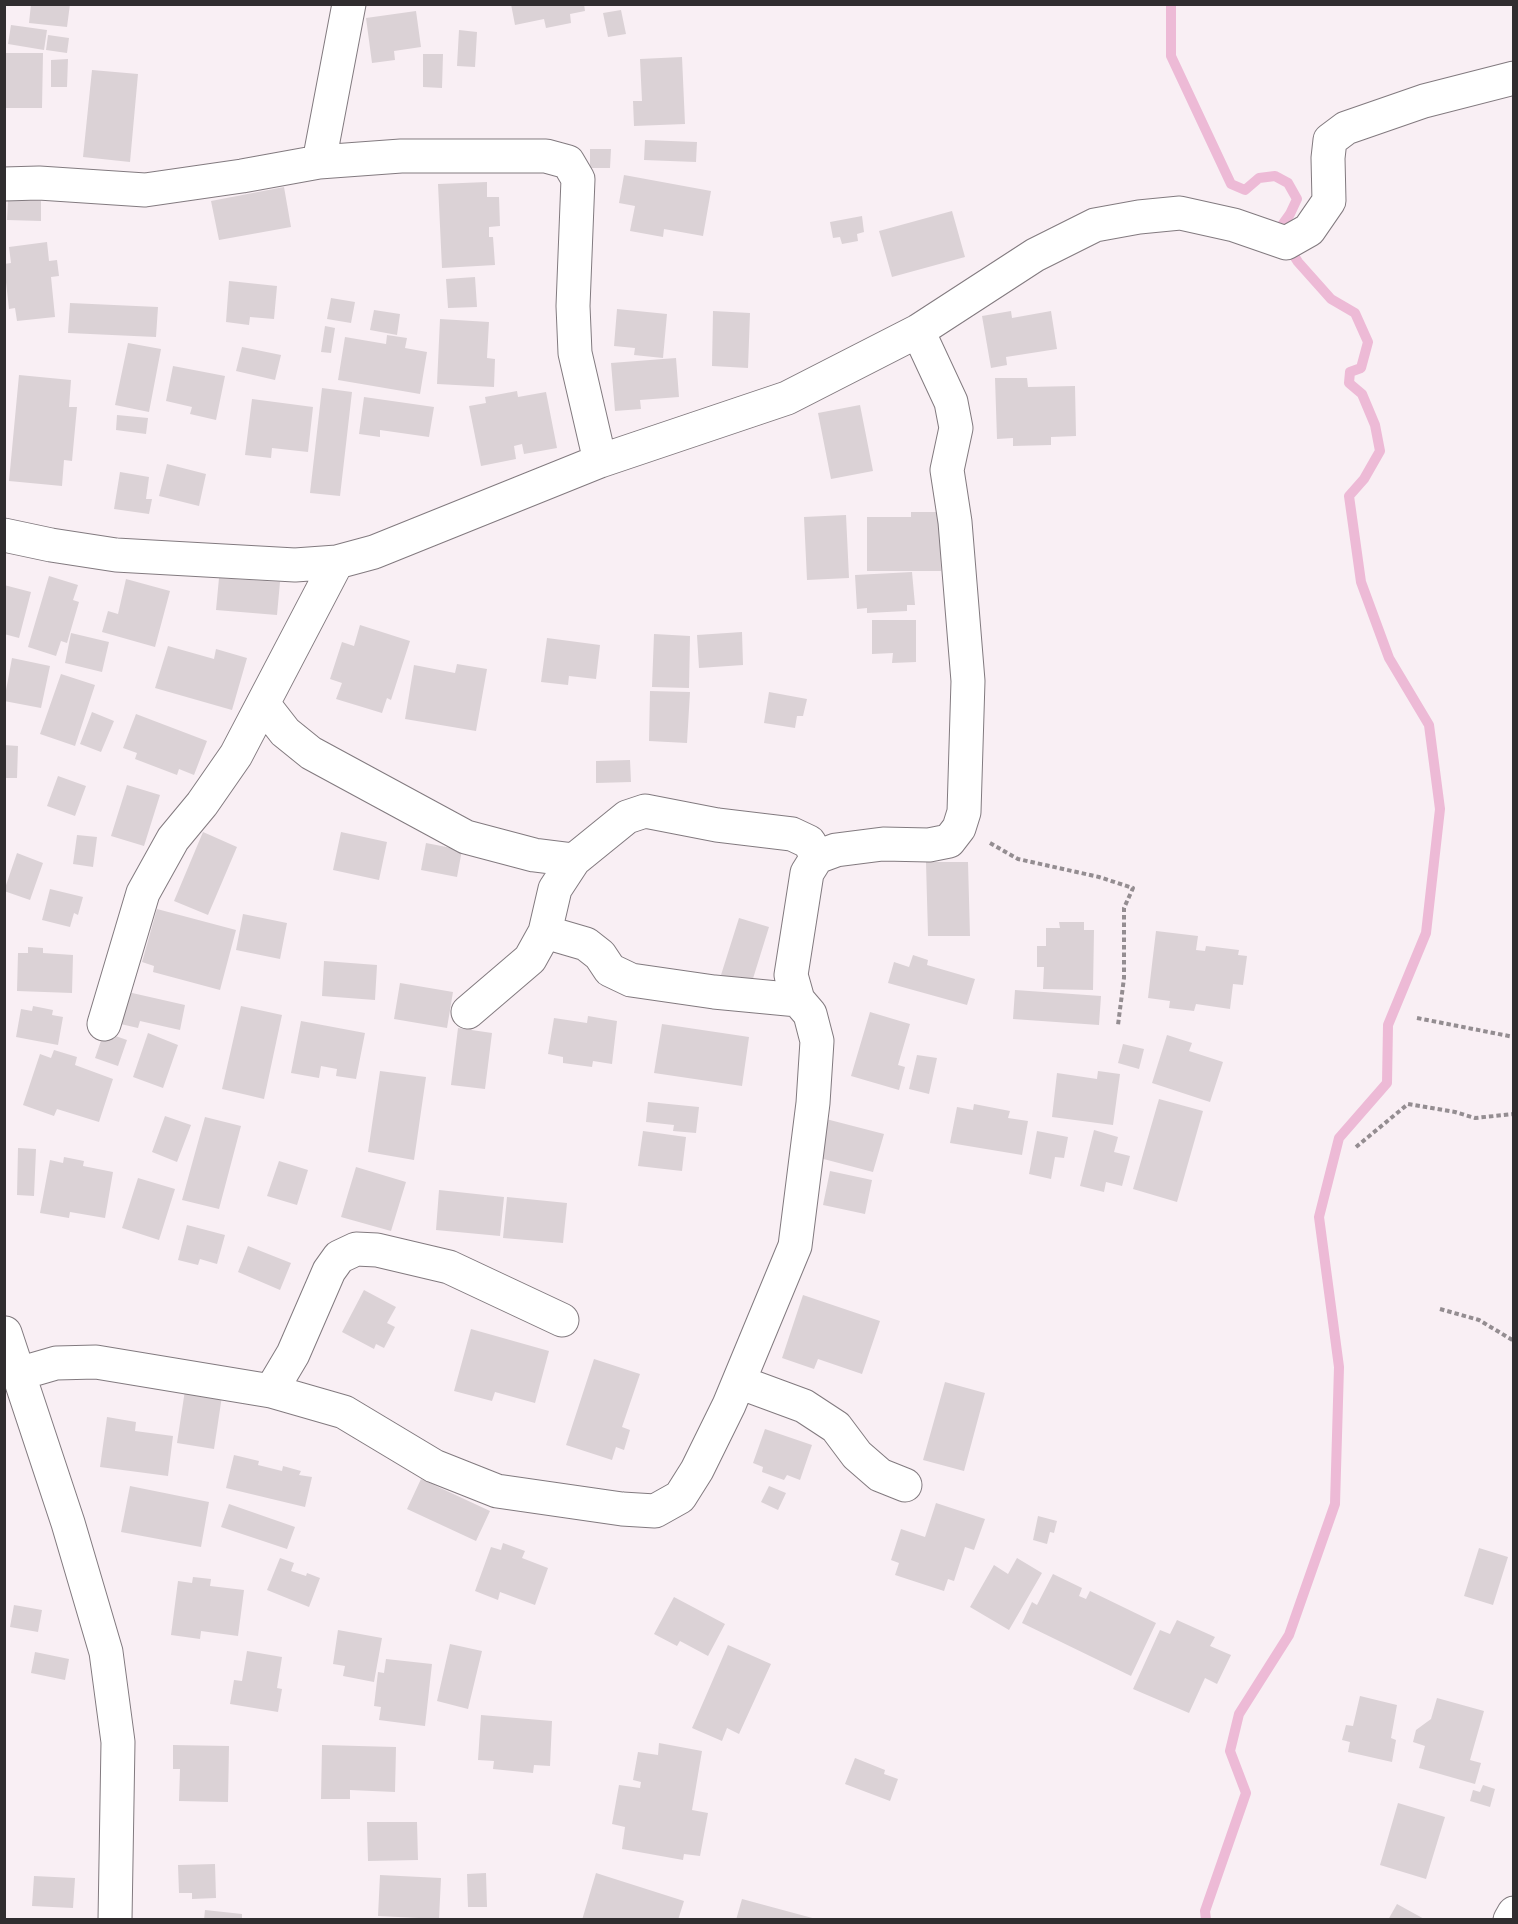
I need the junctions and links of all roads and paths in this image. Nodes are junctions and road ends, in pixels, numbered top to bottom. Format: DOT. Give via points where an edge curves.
graph roads {
  1 [pos="349,4"];
  2 [pos="1514,78"];
  3 [pos="320,162"];
  4 [pos="4,184"];
  5 [pos="918,331"];
  6 [pos="600,461"];
  7 [pos="4,535"];
  8 [pos="337,562"];
  9 [pos="264,705"];
  10 [pos="964,812"];
  11 [pos="817,857"];
  12 [pos="574,860"];
  13 [pos="545,932"];
  14 [pos="798,1000"];
  15 [pos="468,1012"];
  16 [pos="1417,1018"];
  17 [pos="104,1024"];
  18 [pos="1118,1025"];
  19 [pos="1514,1037"];
  20 [pos="1514,1114"];
  21 [pos="1356,1147"];
  22 [pos="1440,1309"];
  23 [pos="562,1320"];
  24 [pos="5,1330"];
  25 [pos="1514,1341"];
  26 [pos="18,1374"];
  27 [pos="739,1382"];
  28 [pos="271,1391"];
  29 [pos="904,1485"];
  30 [pos="1514,1913"];
  31 [pos="115,1920"];
  32 [pos="1510,1920"];
  1 -- 3 [label="street"];
  2 -- 5 [label="street" via="1424,101 1346,128 1330,140 1329,201 1309,230 1286,243 1234,225 1180,213 1095,225 1035,255"];
  3 -- 4 [label="street" via="145,190"];
  3 -- 6 [label="street" via="401,156 546,156 568,162 578,179 575,353"];
  5 -- 6 [label="street" via="787,398"];
  5 -- 10 [label="street" via="951,402 956,428 947,470 968,681"];
  6 -- 8 [label="street" via="374,552"];
  7 -- 8 [label="street" via="116,555 295,566"];
  8 -- 9 [label="street"];
  9 -- 12 [label="street" via="285,732 311,753 466,837 534,855"];
  9 -- 17 [label="street" via="236,755 173,839 143,893"];
  10 -- 11 [label="street" via="949,841 855,847"];
  10 -- 18 [label="path" via="979,836 1018,859 1133,888 1124,908 1124,978"];
  11 -- 12 [label="street" via="809,842 792,834 645,811 627,817"];
  11 -- 14 [label="street" via="807,873 791,975"];
  12 -- 13 [label="street" via="555,889"];
  13 -- 14 [label="street" via="586,944 610,970 631,980"];
  13 -- 15 [label="street" via="530,959"];
  14 -- 27 [label="street" via="810,1014 817,1041 795,1246"];
  16 -- 19 [label="path"];
  20 -- 21 [label="path" via="1475,1118 1408,1104"];
  22 -- 25 [label="path" via="1479,1320"];
  23 -- 28 [label="street" via="448,1267 377,1250 356,1249 339,1257 329,1271 293,1354"];
  24 -- 26 [label="street"];
  26 -- 28 [label="street" via="56,1363 96,1362"];
  26 -- 31 [label="street" via="106,1652 118,1742"];
  27 -- 28 [label="street" via="680,1497 655,1511 497,1491 434,1466 344,1412"];
  27 -- 29 [label="street" via="804,1406 836,1428 857,1455 880,1475"];
  30 -- 32 [label="street"];
}
